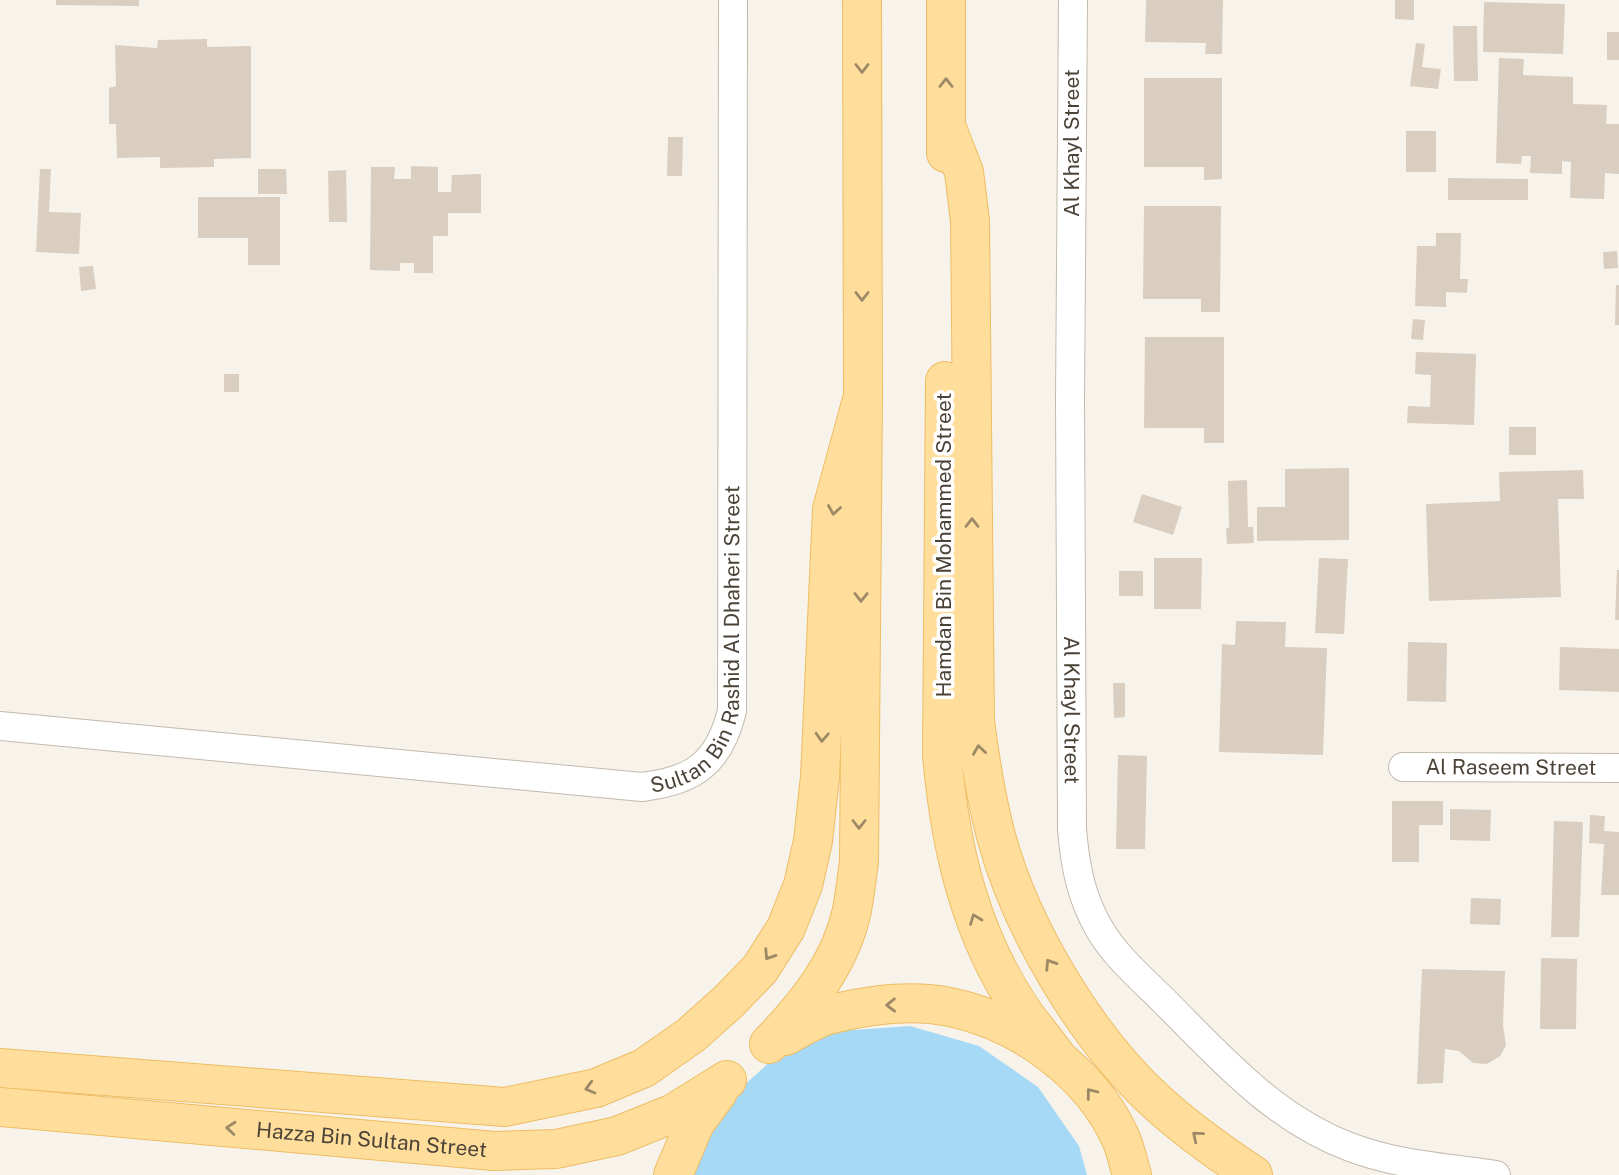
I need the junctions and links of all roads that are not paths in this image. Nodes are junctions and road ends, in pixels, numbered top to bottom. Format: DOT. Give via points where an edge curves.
graph roads {
  1 [pos="733,0"];
  2 [pos="862,0"];
  3 [pos="946,0"];
  4 [pos="1073,0"];
  5 [pos="946,126"];
  6 [pos="863,396"];
  7 [pos="0,726"];
  8 [pos="1403,767"];
  9 [pos="1619,768"];
  10 [pos="769,1044"];
  11 [pos="1060,1060"];
  12 [pos="0,1068"];
  13 [pos="727,1080"];
  14 [pos="0,1108"];
  15 [pos="1126,1157"];
  16 [pos="673,1175"];
  17 [pos="1151,1175"];
  18 [pos="1253,1175"];
  19 [pos="1496,1175"];
  1 -- 7 [label="street, Sultan Bin Rashid Al Dhaheri Street" via="732,711 726,734 711,759 692,774 642,788"];
  2 -- 6 [label="main road, one-way"];
  5 -- 3 [label="main road, Hamdan Bin Mohammed Street, one-way"];
  4 -- 19 [label="street, Al Khayl Street" via="1072,815 1075,865 1084,900 1123,960 1242,1080 1275,1107 1311,1130 1392,1160"];
  11 -- 5 [label="main road, Hamdan Bin Mohammed Street, one-way" via="1026,1016 974,918 947,810 943,754"];
  18 -- 5 [label="main road, one-way" via="1207,1145 1114,1057 1040,949 997,838 975,721 970,220 964,172"];
  6 -- 10 [label="main road, one-way" via="859,861 854,899 834,961 806,1006"];
  6 -- 12 [label="main road, one-way" via="832,509 820,777 803,885 786,928 760,969 691,1034 644,1068 596,1088 505,1107"];
  8 -- 9 [label="street, Al Raseem Street"];
  11 -- 10 [label="main road, one-way" via="1008,1027 949,1007 886,1003 825,1016"];
  10 -- 13 [label="main road"];
  15 -- 11 [label="main road, one-way" via="1098,1102"];
  13 -- 14 [label="main road, Hazza Bin Sultan Street, one-way" via="674,1113 617,1136 556,1149 494,1151"];
  13 -- 16 [label="main road" via="695,1123"];
  15 -- 17 [label="main road"];
}
